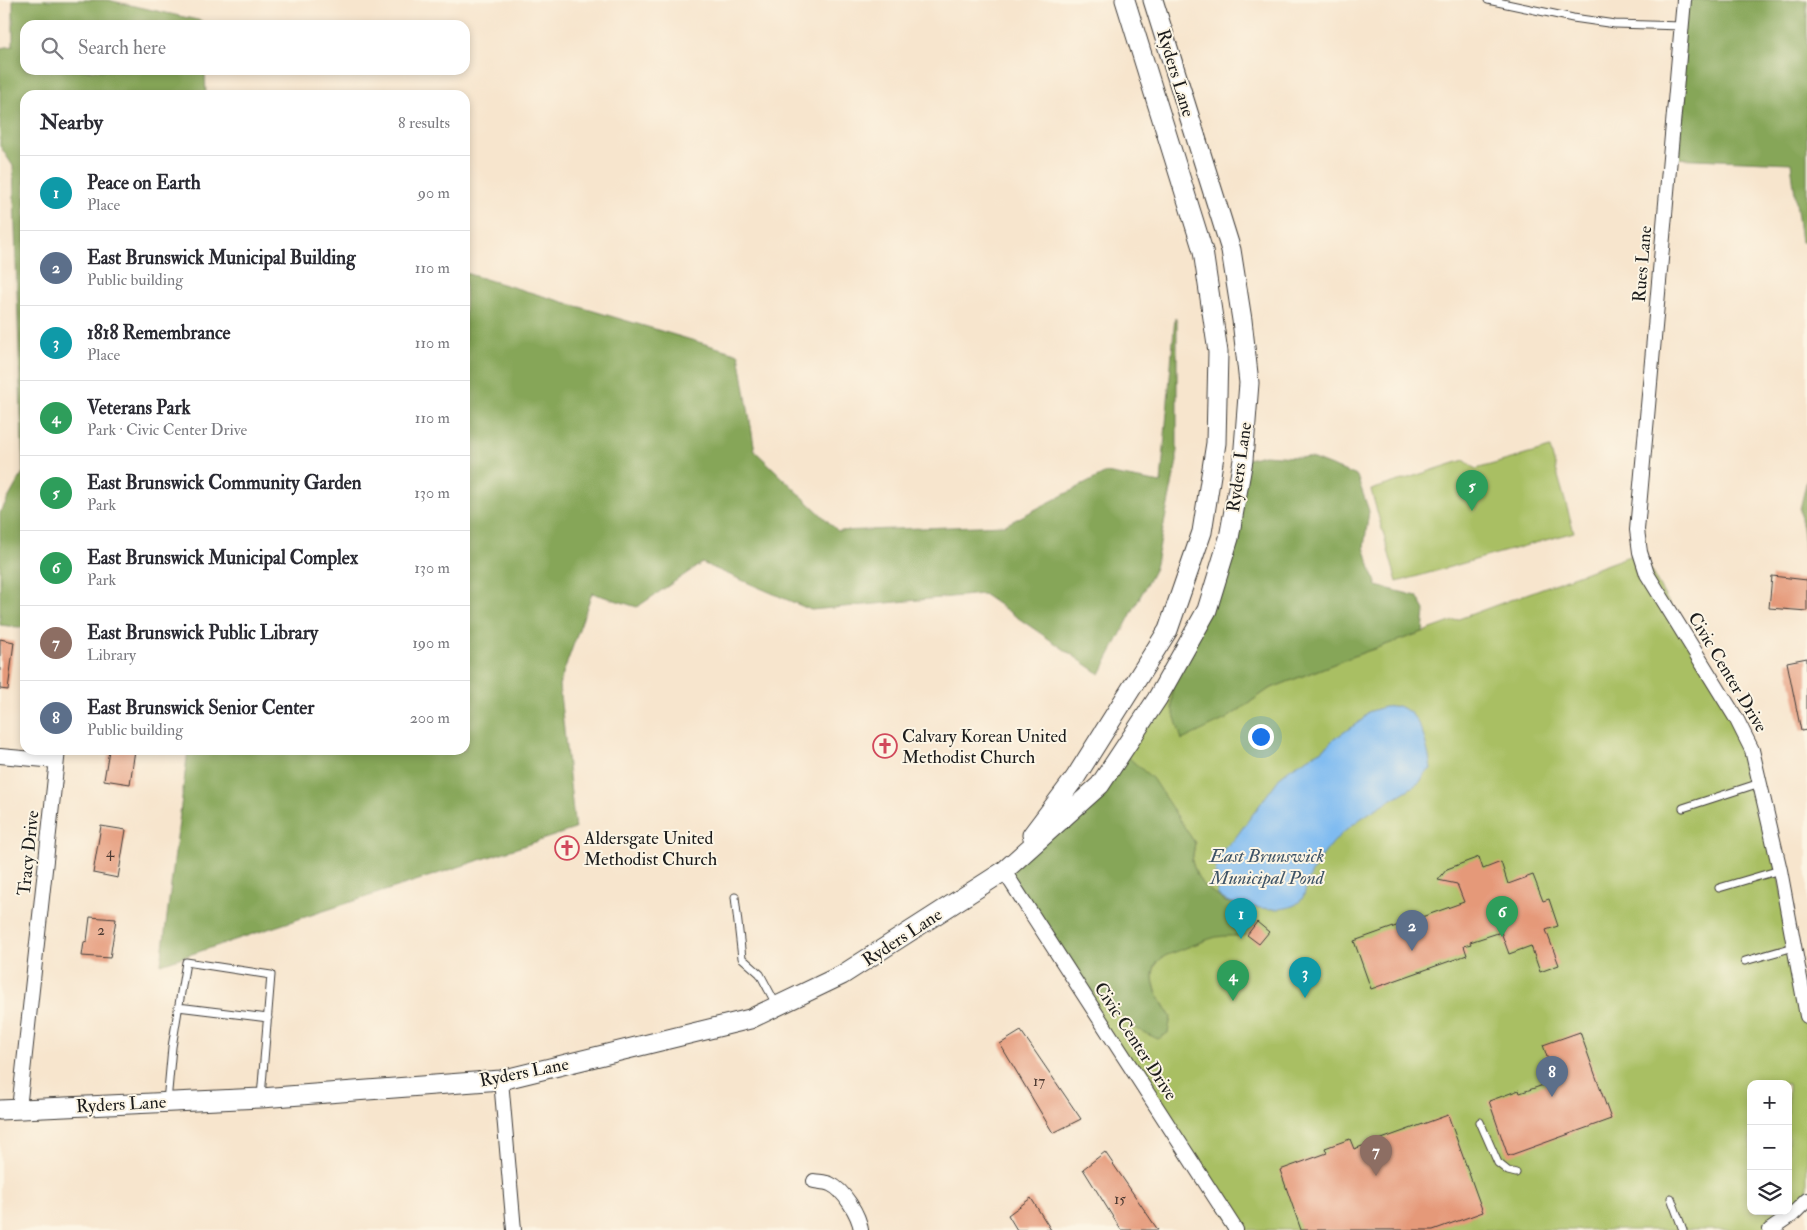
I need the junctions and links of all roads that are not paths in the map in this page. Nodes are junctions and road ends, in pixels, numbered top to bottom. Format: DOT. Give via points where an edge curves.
graph roads {
  1 [pos="1125,0"];
  2 [pos="1153,0"];
  3 [pos="1488,0"];
  4 [pos="1684,0"];
  5 [pos="1682,26"];
  6 [pos="1637,530"];
  7 [pos="0,756"];
  8 [pos="57,756"];
  9 [pos="1760,783"];
  10 [pos="1683,808"];
  11 [pos="1780,870"];
  12 [pos="1004,871"];
  13 [pos="1719,888"];
  14 [pos="735,898"];
  15 [pos="1794,948"];
  16 [pos="1745,961"];
  17 [pos="777,1006"];
  18 [pos="178,1007"];
  19 [pos="1807,1016"];
  20 [pos="268,1018"];
  21 [pos="501,1080"];
  22 [pos="261,1098"];
  23 [pos="167,1102"];
  24 [pos="19,1109"];
  25 [pos="0,1110"];
  26 [pos="1480,1122"];
  27 [pos="1516,1173"];
  28 [pos="814,1181"];
  29 [pos="1671,1198"];
  30 [pos="1807,1200"];
  31 [pos="514,1230"];
  32 [pos="861,1230"];
  33 [pos="1236,1230"];
  34 [pos="1683,1230"];
  35 [pos="1770,1230"];
  1 -- 12 [label="main road, Ryders Lane" via="1203,251 1218,352 1216,444 1202,532 1168,630 1075,778"];
  2 -- 12 [label="main road, Ryders Lane" via="1231,250 1249,383 1243,460 1229,538 1207,610 1157,699 1100,786"];
  3 -- 5 [label="lane" via="1615,24"];
  4 -- 5 [label="street, Rues Lane"];
  5 -- 6 [label="street, Rues Lane"];
  6 -- 9 [label="street, Civic Center Drive" via="1647,574 1736,718 1752,750"];
  7 -- 8 [label="street"];
  8 -- 24 [label="street, Tracy Drive"];
  9 -- 10 [label="lane"];
  9 -- 11 [label="street, Civic Center Drive"];
  11 -- 13 [label="lane"];
  11 -- 15 [label="street, Civic Center Drive"];
  12 -- 17 [label="main road, Ryders Lane" via="842,975"];
  12 -- 33 [label="street, Civic Center Drive"];
  14 -- 17 [label="lane" via="742,958 760,974"];
  15 -- 16 [label="lane"];
  15 -- 19 [label="street, Civic Center Drive"];
  17 -- 21 [label="main road, Ryders Lane" via="750,1019"];
  18 -- 20 [label="lane"];
  18 -- 20 [label="lane" via="186,962 271,975"];
  18 -- 23 [label="lane"];
  20 -- 22 [label="lane"];
  21 -- 22 [label="main road, Ryders Lane"];
  21 -- 31 [label="street"];
  22 -- 23 [label="main road, Ryders Lane"];
  23 -- 24 [label="main road, Ryders Lane"];
  24 -- 25 [label="main road, Ryders Lane"];
  26 -- 27 [label="lane" via="1498,1163"];
  28 -- 32 [label="street" via="831,1184 847,1200 860,1220"];
  29 -- 34 [label="lane"];
  30 -- 35 [label="street"];
}
